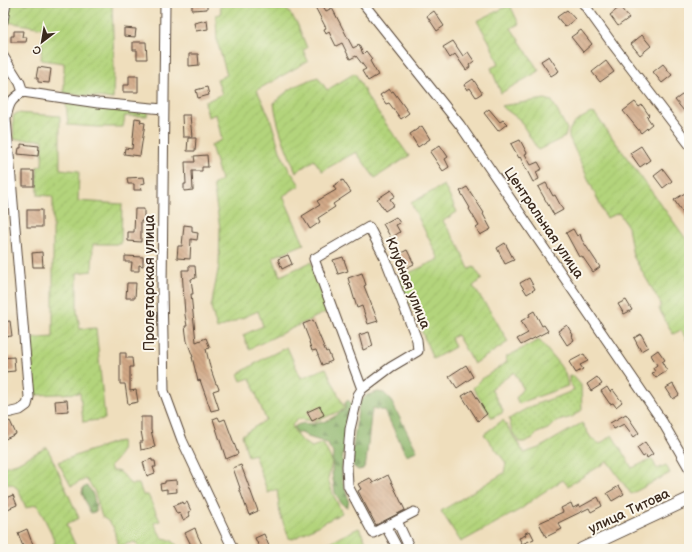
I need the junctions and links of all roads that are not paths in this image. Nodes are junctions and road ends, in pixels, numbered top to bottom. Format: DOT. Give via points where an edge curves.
graph roads {
  1 [pos="6,3"];
  2 [pos="165,3"];
  3 [pos="363,3"];
  4 [pos="583,3"];
  5 [pos="3,21"];
  6 [pos="3,56"];
  7 [pos="23,92"];
  8 [pos="164,110"];
  9 [pos="689,144"];
  10 [pos="362,389"];
  11 [pos="3,414"];
  12 [pos="689,468"];
  13 [pos="689,499"];
  14 [pos="414,512"];
  15 [pos="397,521"];
  16 [pos="386,527"];
  17 [pos="233,549"];
  18 [pos="398,549"];
  19 [pos="410,549"];
  20 [pos="582,549"];
  1 -- 5 [label="street"];
  2 -- 8 [label="street, Пролетарская улица"];
  3 -- 12 [label="street, Центральная улица" via="460,125 662,421"];
  4 -- 9 [label="street"];
  6 -- 7 [label="street"];
  7 -- 8 [label="street"];
  7 -- 11 [label="street" via="14,97 8,105 6,118 29,397 27,405 20,410"];
  8 -- 17 [label="street, Пролетарская улица" via="164,391 182,440"];
  10 -- 10 [label="street, Клубная улица" via="314,259 369,227 385,258 417,340 418,350"];
  10 -- 16 [label="street" via="358,395 350,429 348,486 373,533"];
  13 -- 20 [label="main road, улица Титова"];
  14 -- 15 [label="street"];
  15 -- 16 [label="street"];
  15 -- 19 [label="street"];
  16 -- 18 [label="street"];
}
